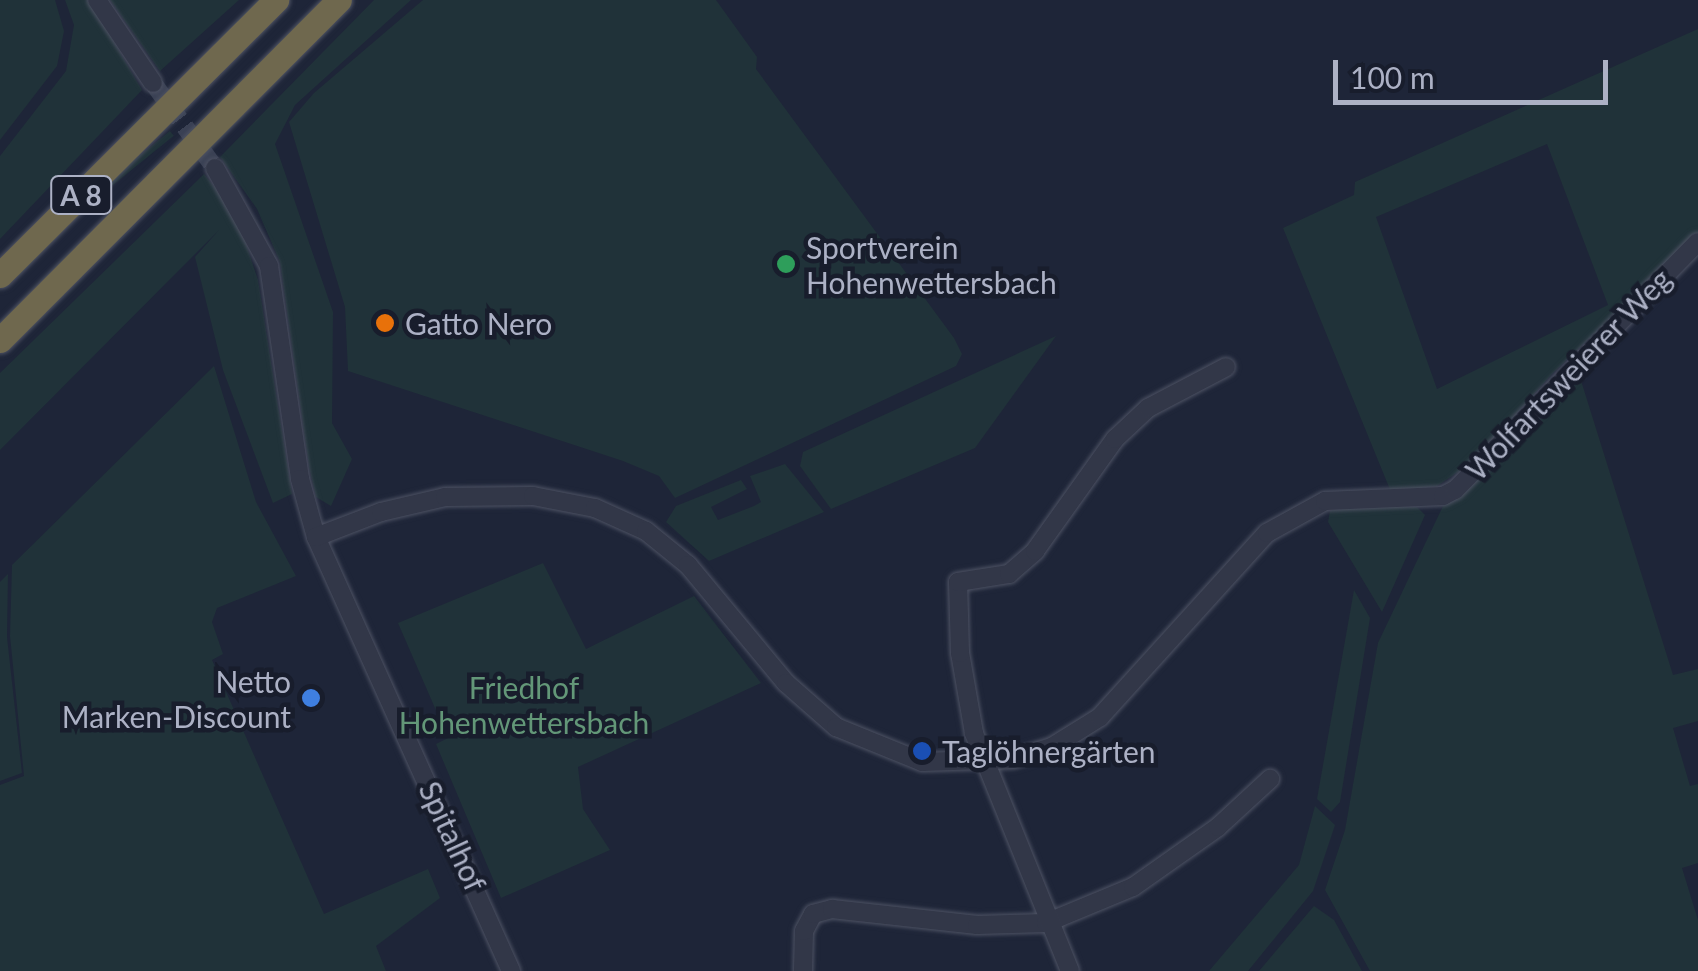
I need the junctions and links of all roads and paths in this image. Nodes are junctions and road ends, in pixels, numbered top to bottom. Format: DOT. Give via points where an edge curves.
graph roads {
  1 [pos="97,0"];
  2 [pos="276,0"];
  3 [pos="339,0"];
  4 [pos="154,83"];
  5 [pos="215,168"];
  6 [pos="1698,242"];
  7 [pos="0,276"];
  8 [pos="0,340"];
  9 [pos="1226,367"];
  10 [pos="316,538"];
  11 [pos="984,764"];
  12 [pos="1270,779"];
  13 [pos="1046,922"];
  14 [pos="512,971"];
  15 [pos="802,971"];
  16 [pos="1070,971"];
  1 -- 4 [label="street"];
  2 -- 7 [label="highway, A 8"];
  3 -- 8 [label="highway, A 8"];
  5 -- 10 [label="street, Spitalhof" via="268,266 300,479"];
  6 -- 11 [label="street, Wolfartsweierer Weg" via="1461,485 1434,496 1318,503 1267,533 1100,717 1052,747"];
  9 -- 11 [label="street" via="1148,408 1115,439 1034,551 1009,574 958,582 966,698"];
  10 -- 11 [label="street" via="381,512 445,497 532,496 596,508 679,556 786,683 836,727 922,762"];
  10 -- 14 [label="street, Spitalhof"];
  11 -- 13 [label="street"];
  12 -- 13 [label="street" via="1218,827 1132,888"];
  13 -- 15 [label="street" via="977,925 832,908 813,914 804,932"];
  13 -- 16 [label="street"];
}
